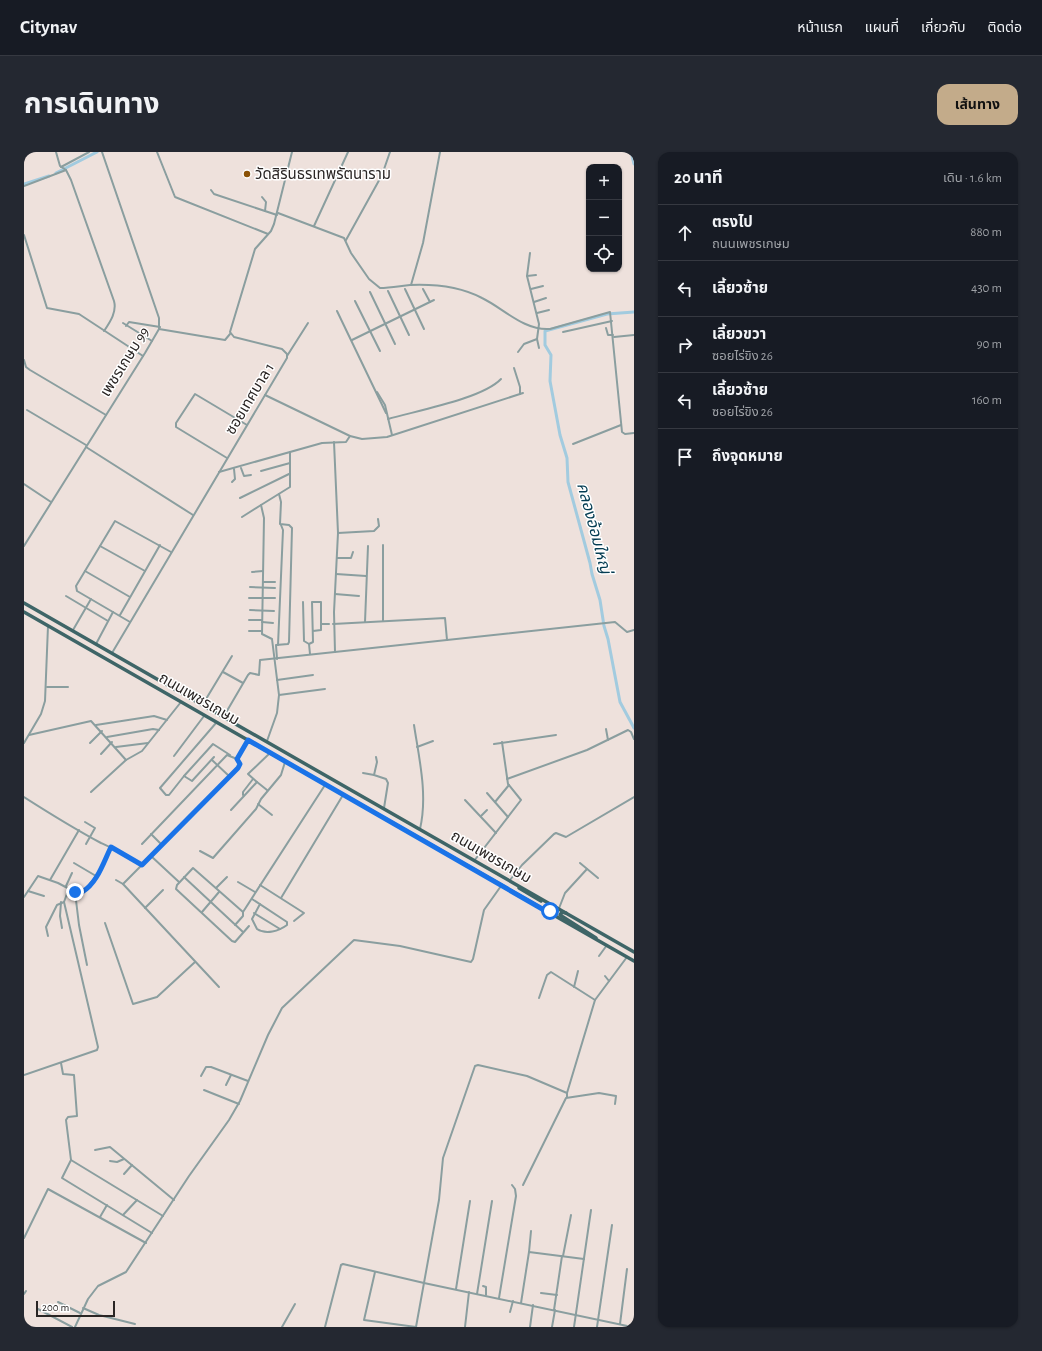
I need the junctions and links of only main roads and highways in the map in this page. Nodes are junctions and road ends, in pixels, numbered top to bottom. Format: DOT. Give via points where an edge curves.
graph roads {
  1 [pos="24,603"];
  2 [pos="24,612"];
  3 [pos="514,883"];
  4 [pos="544,910"];
  5 [pos="566,913"];
  6 [pos="602,943"];
  7 [pos="634,952"];
  8 [pos="634,961"];
  1 -- 3 [label="main road, ถนนเพชรเกษม"];
  2 -- 4 [label="main road, ถนนเพชรเกษม"];
  3 -- 4 [label="main road" via="551,908 550,911"];
  3 -- 5 [label="main road, ถนนเพชรเกษม"];
  4 -- 6 [label="main road, ถนนเพชรเกษม"];
  5 -- 6 [label="main road" via="562,912 560,915"];
  5 -- 7 [label="main road, ถนนเพชรเกษม"];
  6 -- 8 [label="main road, ถนนเพชรเกษม"];
}
